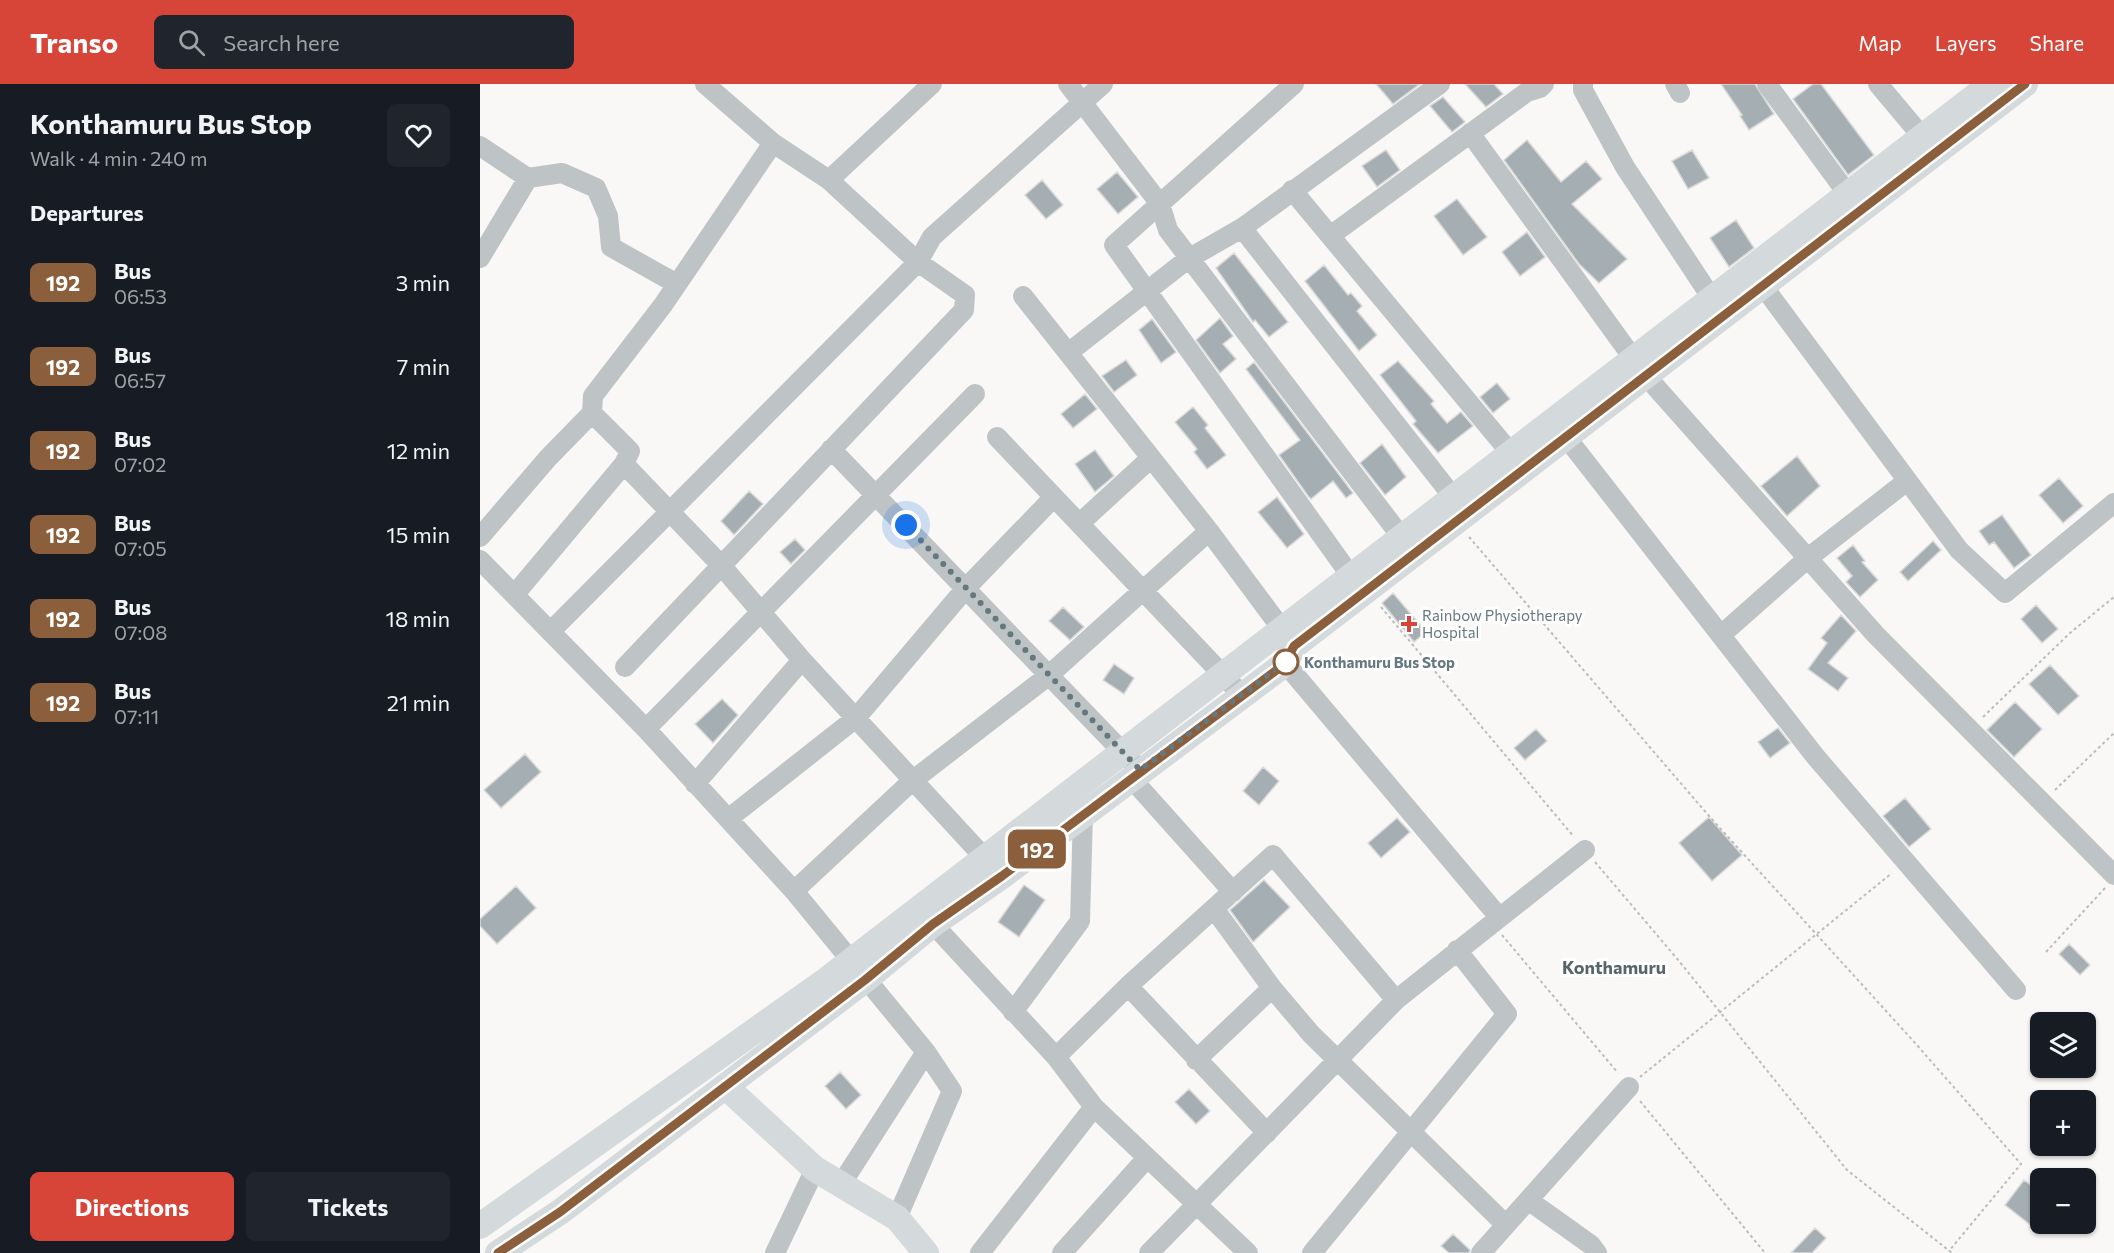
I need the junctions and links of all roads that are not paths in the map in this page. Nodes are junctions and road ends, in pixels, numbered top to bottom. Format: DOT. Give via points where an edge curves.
graph roads {
  1 [pos="705,84"];
  2 [pos="932,84"];
  3 [pos="1068,84"];
  4 [pos="1103,84"];
  5 [pos="1294,84"];
  6 [pos="1440,84"];
  7 [pos="1544,84"];
  8 [pos="1583,84"];
  9 [pos="1767,84"];
  10 [pos="1878,84"];
  11 [pos="1991,84"];
  12 [pos="2025,84"];
  13 [pos="1084,101"];
  14 [pos="1470,133"];
  15 [pos="773,143"];
  16 [pos="1929,145"];
  17 [pos="480,146"];
  18 [pos="528,178"];
  19 [pos="829,180"];
  20 [pos="1293,190"];
  21 [pos="1854,202"];
  22 [pos="1160,204"];
  23 [pos="1242,228"];
  24 [pos="1330,236"];
  25 [pos="480,258"];
  26 [pos="1190,258"];
  27 [pos="918,262"];
  28 [pos="677,284"];
  29 [pos="1763,286"];
  30 [pos="1147,291"];
  31 [pos="1023,296"];
  32 [pos="1718,307"];
  33 [pos="1068,353"];
  34 [pos="1640,367"];
  35 [pos="975,394"];
  36 [pos="592,413"];
  37 [pos="1566,436"];
  38 [pos="997,437"];
  39 [pos="831,449"];
  40 [pos="1152,458"];
  41 [pos="1517,461"];
  42 [pos="624,464"];
  43 [pos="1907,481"];
  44 [pos="876,494"];
  45 [pos="1054,497"];
  46 [pos="2114,503"];
  47 [pos="1458,511"];
  48 [pos="668,513"];
  49 [pos="1080,523"];
  50 [pos="1209,531"];
  51 [pos="480,537"];
  52 [pos="1408,545"];
  53 [pos="1808,558"];
  54 [pos="720,564"];
  55 [pos="484,570"];
  56 [pos="966,588"];
  57 [pos="1143,590"];
  58 [pos="1365,592"];
  59 [pos="515,594"];
  60 [pos="762,613"];
  61 [pos="552,630"];
  62 [pos="1720,635"];
  63 [pos="1287,646"];
  64 [pos="802,660"];
  65 [pos="625,667"];
  66 [pos="1222,675"];
  67 [pos="1048,676"];
  68 [pos="1242,695"];
  69 [pos="856,718"];
  70 [pos="646,729"];
  71 [pos="1122,752"];
  72 [pos="1135,774"];
  73 [pos="912,781"];
  74 [pos="695,784"];
  75 [pos="1083,813"];
  76 [pos="728,819"];
  77 [pos="1585,850"];
  78 [pos="984,858"];
  79 [pos="1002,876"];
  80 [pos="2110,881"];
  81 [pos="794,891"];
  82 [pos="1233,892"];
  83 [pos="1215,909"];
  84 [pos="1495,920"];
  85 [pos="933,924"];
  86 [pos="1457,950"];
  87 [pos="857,971"];
  88 [pos="1128,986"];
  89 [pos="1272,988"];
  90 [pos="2016,990"];
  91 [pos="1396,1000"];
  92 [pos="1013,1012"];
  93 [pos="926,1052"];
  94 [pos="1056,1057"];
  95 [pos="1196,1060"];
  96 [pos="1337,1060"];
  97 [pos="726,1087"];
  98 [pos="1629,1087"];
  99 [pos="1094,1107"];
  100 [pos="1267,1133"];
  101 [pos="1411,1134"];
  102 [pos="1146,1159"];
  103 [pos="816,1169"];
  104 [pos="842,1183"];
  105 [pos="1528,1200"];
  106 [pos="1197,1205"];
  107 [pos="897,1218"];
  108 [pos="480,1226"];
  109 [pos="1506,1226"];
  110 [pos="498,1253"];
  111 [pos="775,1253"];
  112 [pos="926,1253"];
  113 [pos="980,1253"];
  114 [pos="1062,1253"];
  115 [pos="1149,1253"];
  116 [pos="1248,1253"];
  117 [pos="1312,1253"];
  118 [pos="1481,1253"];
  119 [pos="1597,1253"];
  1 -- 15 [label="street"];
  2 -- 19 [label="street"];
  3 -- 13 [label="street"];
  4 -- 13 [label="street"];
  5 -- 22 [label="street"];
  6 -- 20 [label="street"];
  7 -- 14 [label="street"];
  8 -- 32 [label="street" via="1625,167"];
  9 -- 21 [label="street"];
  10 -- 16 [label="street"];
  11 -- 16 [label="main road"];
  12 -- 16 [label="main road"];
  13 -- 22 [label="street"];
  13 -- 27 [label="street" via="932,237"];
  14 -- 24 [label="street"];
  14 -- 34 [label="street"];
  15 -- 19 [label="street"];
  15 -- 28 [label="street"];
  16 -- 21 [label="main road"];
  17 -- 18 [label="street"];
  18 -- 25 [label="street"];
  18 -- 28 [label="street" via="562,173 596,188 608,216 611,247"];
  19 -- 27 [label="street"];
  20 -- 23 [label="street"];
  20 -- 24 [label="street"];
  21 -- 29 [label="main road"];
  21 -- 32 [label="main road"];
  22 -- 26 [label="street" via="1168,230"];
  22 -- 30 [label="street" via="1114,244"];
  23 -- 26 [label="street"];
  23 -- 47 [label="street"];
  24 -- 41 [label="street"];
  26 -- 30 [label="street"];
  26 -- 52 [label="street"];
  27 -- 39 [label="street" via="965,295 964,310"];
  27 -- 48 [label="street"];
  28 -- 36 [label="street" via="593,396"];
  29 -- 32 [label="main road"];
  29 -- 43 [label="street"];
  30 -- 33 [label="street"];
  30 -- 58 [label="street"];
  31 -- 33 [label="street"];
  32 -- 34 [label="main road"];
  33 -- 40 [label="street"];
  34 -- 37 [label="main road"];
  34 -- 41 [label="main road"];
  34 -- 53 [label="street"];
  35 -- 44 [label="street"];
  36 -- 42 [label="street" via="630,451"];
  36 -- 51 [label="street"];
  37 -- 41 [label="main road"];
  37 -- 62 [label="street"];
  38 -- 45 [label="street"];
  39 -- 44 [label="street"];
  39 -- 54 [label="street"];
  40 -- 49 [label="street"];
  40 -- 50 [label="street"];
  41 -- 47 [label="main road"];
  42 -- 48 [label="street"];
  42 -- 59 [label="street"];
  43 -- 46 [label="street" via="1959,550 2005,593"];
  43 -- 53 [label="street"];
  44 -- 56 [label="street"];
  44 -- 60 [label="street"];
  45 -- 49 [label="street"];
  45 -- 56 [label="street"];
  47 -- 52 [label="main road"];
  48 -- 54 [label="street"];
  48 -- 61 [label="street"];
  49 -- 57 [label="street"];
  50 -- 57 [label="street"];
  50 -- 63 [label="street"];
  52 -- 58 [label="main road"];
  53 -- 62 [label="street"];
  53 -- 80 [label="street" via="1875,634 2042,802"];
  54 -- 60 [label="street"];
  54 -- 65 [label="street"];
  55 -- 59 [label="street"];
  56 -- 67 [label="street"];
  56 -- 69 [label="street"];
  57 -- 66 [label="street"];
  57 -- 67 [label="street"];
  58 -- 63 [label="main road"];
  59 -- 61 [label="street"];
  60 -- 64 [label="street"];
  60 -- 70 [label="street"];
  61 -- 70 [label="street"];
  62 -- 90 [label="street" via="1815,756"];
  63 -- 66 [label="main road"];
  63 -- 68 [label="main road"];
  63 -- 84 [label="street"];
  64 -- 69 [label="street"];
  64 -- 74 [label="street"];
  66 -- 68 [label="street"];
  66 -- 71 [label="main road"];
  67 -- 71 [label="street"];
  67 -- 73 [label="street"];
  68 -- 72 [label="main road"];
  69 -- 73 [label="street"];
  69 -- 76 [label="street"];
  70 -- 74 [label="street"];
  71 -- 72 [label="street"];
  71 -- 78 [label="main road"];
  72 -- 75 [label="main road"];
  72 -- 82 [label="street"];
  73 -- 78 [label="street"];
  73 -- 81 [label="street"];
  74 -- 76 [label="street"];
  75 -- 79 [label="main road"];
  75 -- 92 [label="street" via="1080,921"];
  76 -- 81 [label="street"];
  77 -- 84 [label="street"];
  78 -- 79 [label="street"];
  78 -- 87 [label="main road"];
  79 -- 85 [label="main road"];
  81 -- 87 [label="street"];
  82 -- 83 [label="street"];
  82 -- 91 [label="street" via="1274,855"];
  83 -- 88 [label="street"];
  83 -- 89 [label="street"];
  84 -- 86 [label="street"];
  85 -- 87 [label="main road"];
  85 -- 92 [label="street"];
  86 -- 91 [label="street"];
  86 -- 101 [label="street" via="1507,1014"];
  87 -- 93 [label="street"];
  87 -- 97 [label="main road"];
  87 -- 108 [label="main road"];
  88 -- 94 [label="street"];
  88 -- 95 [label="street"];
  89 -- 95 [label="street"];
  89 -- 96 [label="street"];
  91 -- 96 [label="street"];
  92 -- 94 [label="street"];
  93 -- 104 [label="street"];
  93 -- 107 [label="street" via="952,1090"];
  94 -- 99 [label="street"];
  95 -- 100 [label="street"];
  96 -- 100 [label="street"];
  96 -- 101 [label="street"];
  97 -- 103 [label="main road"];
  97 -- 110 [label="main road" via="560,1212"];
  98 -- 105 [label="street"];
  99 -- 102 [label="street"];
  99 -- 113 [label="street"];
  100 -- 106 [label="street"];
  101 -- 109 [label="street"];
  101 -- 117 [label="street"];
  102 -- 106 [label="street"];
  102 -- 114 [label="street"];
  103 -- 104 [label="main road"];
  103 -- 111 [label="street"];
  104 -- 107 [label="main road"];
  105 -- 109 [label="street"];
  105 -- 119 [label="street"];
  106 -- 115 [label="street"];
  106 -- 116 [label="street"];
  107 -- 112 [label="main road"];
  109 -- 118 [label="street"];
}
